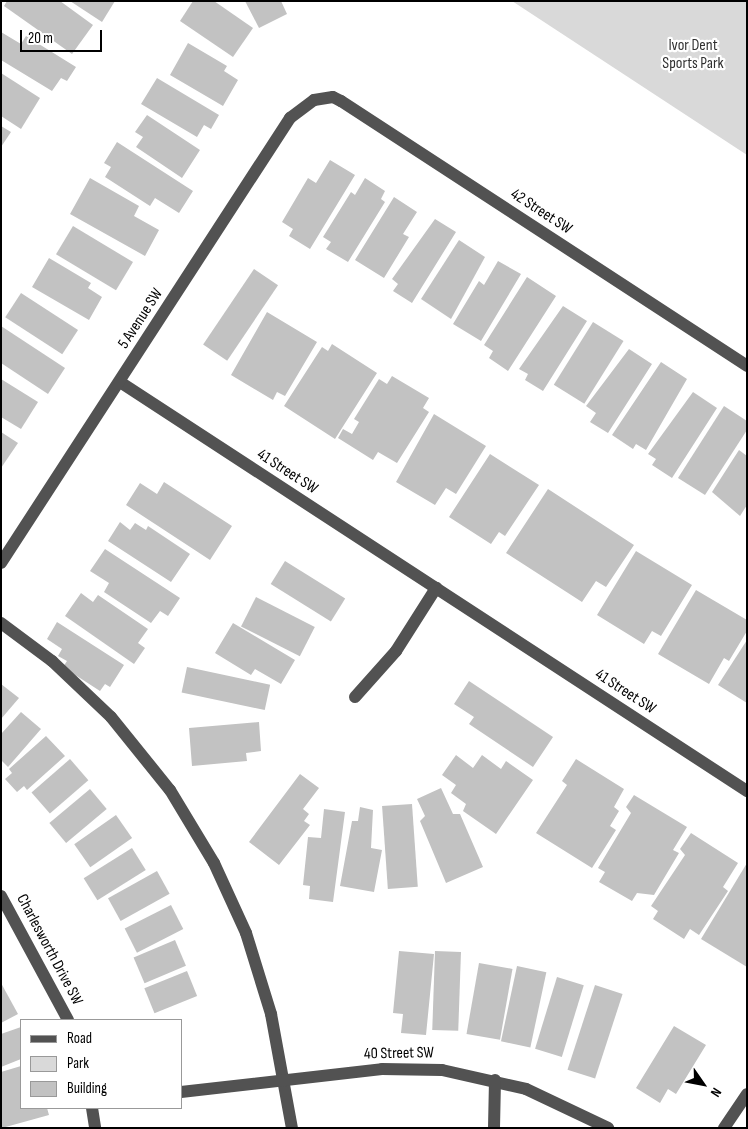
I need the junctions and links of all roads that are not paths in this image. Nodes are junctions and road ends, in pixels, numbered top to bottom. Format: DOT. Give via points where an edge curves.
graph roads {
  1 [pos="314,100"];
  2 [pos="747,366"];
  3 [pos="120,382"];
  4 [pos="1,563"];
  5 [pos="436,588"];
  6 [pos="1,622"];
  7 [pos="355,697"];
  8 [pos="747,791"];
  9 [pos="1,896"];
  10 [pos="67,1019"];
  11 [pos="286,1079"];
  12 [pos="495,1080"];
  13 [pos="182,1092"];
  14 [pos="747,1094"];
  15 [pos="92,1109"];
  16 [pos="95,1128"];
  17 [pos="292,1128"];
  18 [pos="494,1128"];
  19 [pos="608,1128"];
  20 [pos="724,1128"];
  1 -- 2 [label="street, 42 Street SW" via="333,97 341,101"];
  1 -- 3 [label="street, 5 Avenue SW" via="290,118"];
  3 -- 4 [label="street, 5 Avenue SW"];
  3 -- 5 [label="street, 41 Street SW"];
  5 -- 7 [label="street" via="396,651"];
  5 -- 8 [label="street, 41 Street SW"];
  6 -- 11 [label="street" via="52,661 111,717 170,790 214,863 246,934"];
  9 -- 10 [label="street, Charlesworth Drive SW"];
  11 -- 12 [label="street, 40 Street SW" via="415,1068"];
  11 -- 13 [label="street, 40 Street SW"];
  11 -- 17 [label="street"];
  12 -- 18 [label="street"];
  12 -- 19 [label="street, 40 Street SW" via="555,1100"];
  14 -- 20 [label="street"];
  15 -- 16 [label="street"];
}
